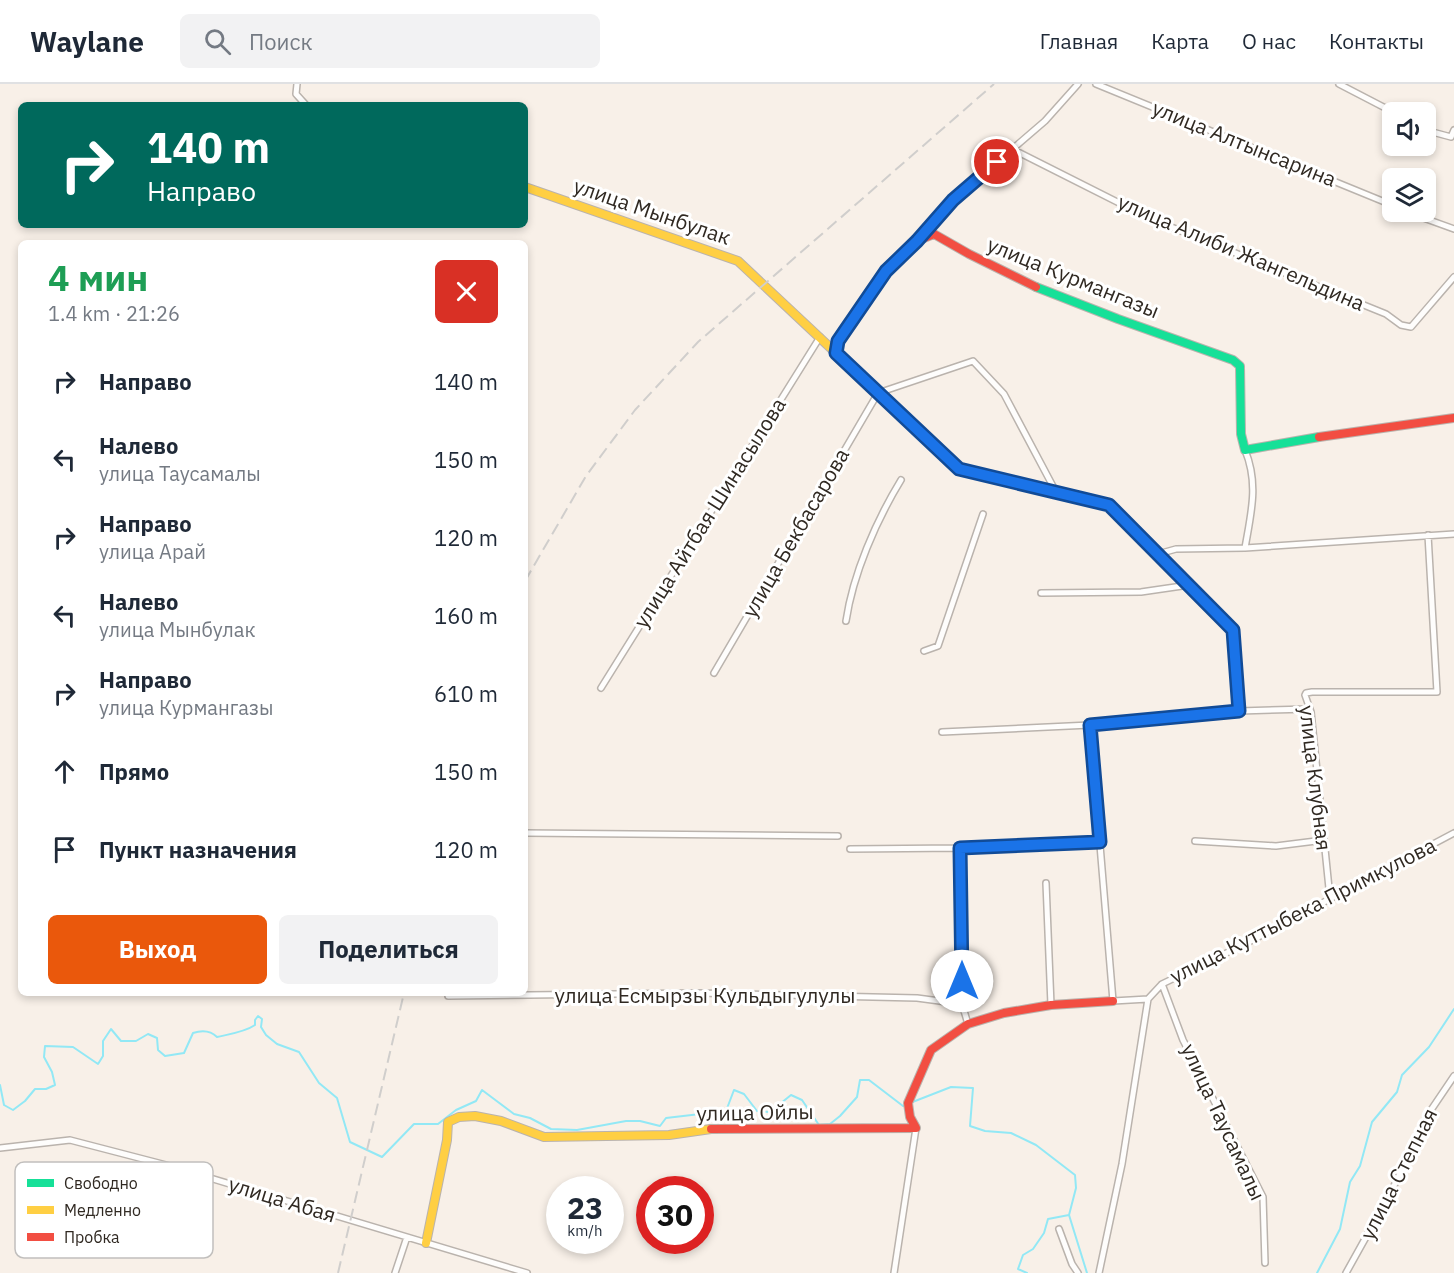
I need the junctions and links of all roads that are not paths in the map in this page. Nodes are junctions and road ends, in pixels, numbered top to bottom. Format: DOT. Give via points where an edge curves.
graph roads {
  1 [pos="297,84"];
  2 [pos="1078,84"];
  3 [pos="1096,84"];
  4 [pos="1339,84"];
  5 [pos="303,102"];
  6 [pos="1382,106"];
  7 [pos="1454,130"];
  8 [pos="1436,133"];
  9 [pos="1012,149"];
  10 [pos="528,188"];
  11 [pos="1382,201"];
  12 [pos="1435,222"];
  13 [pos="1454,229"];
  14 [pos="917,241"];
  15 [pos="1454,277"];
  16 [pos="820,338"];
  17 [pos="836,353"];
  18 [pos="878,393"];
  19 [pos="1454,418"];
  20 [pos="1245,450"];
  21 [pos="902,480"];
  22 [pos="1056,492"];
  23 [pos="983,514"];
  24 [pos="1454,534"];
  25 [pos="1428,535"];
  26 [pos="1245,548"];
  27 [pos="1158,554"];
  28 [pos="1189,585"];
  29 [pos="1041,593"];
  30 [pos="846,621"];
  31 [pos="924,651"];
  32 [pos="714,673"];
  33 [pos="601,688"];
  34 [pos="1309,708"];
  35 [pos="1239,711"];
  36 [pos="1090,725"];
  37 [pos="942,732"];
  38 [pos="1454,832"];
  39 [pos="528,833"];
  40 [pos="838,836"];
  41 [pos="1324,840"];
  42 [pos="1195,841"];
  43 [pos="1100,842"];
  44 [pos="960,848"];
  45 [pos="850,849"];
  46 [pos="1046,884"];
  47 [pos="1330,898"];
  48 [pos="1162,984"];
  49 [pos="528,995"];
  50 [pos="1148,999"];
  51 [pos="1113,1001"];
  52 [pos="962,1004"];
  53 [pos="1051,1005"];
  54 [pos="968,1024"];
  55 [pos="1454,1076"];
  56 [pos="916,1128"];
  57 [pos="0,1148"];
  58 [pos="155,1162"];
  59 [pos="213,1179"];
  60 [pos="1059,1229"];
  61 [pos="406,1237"];
  62 [pos="426,1243"];
  63 [pos="1265,1263"];
  64 [pos="395,1273"];
  65 [pos="527,1273"];
  66 [pos="894,1273"];
  67 [pos="1078,1273"];
  68 [pos="1099,1273"];
  69 [pos="1346,1273"];
  1 -- 5 [label="street" via="296,94"];
  2 -- 9 [label="street"];
  3 -- 11 [label="street, улица Алтынсарина"];
  4 -- 6 [label="street"];
  7 -- 8 [label="street" via="1451,137"];
  9 -- 14 [label="street" via="953,200"];
  9 -- 15 [label="street, улица Алиби Жангельдина" via="1149,218 1386,314 1401,325 1411,327"];
  10 -- 16 [label="street, улица Мынбулак" via="738,261"];
  12 -- 13 [label="street"];
  14 -- 17 [label="street" via="886,271 862,304 838,341"];
  14 -- 20 [label="street, улица Курмангазы" via="934,234 964,253 1086,308 1233,360 1240,366 1240,434"];
  16 -- 17 [label="street, улица Мынбулак"];
  16 -- 33 [label="street, улица Айтбая Шинасылова"];
  17 -- 18 [label="street, улица Мынбулак"];
  18 -- 22 [label="street, улица Мынбулак" via="959,469"];
  18 -- 22 [label="street" via="973,361 1004,394"];
  18 -- 32 [label="street, улица Бекбасарова"];
  19 -- 20 [label="street"];
  20 -- 26 [label="street" via="1253,474"];
  21 -- 30 [label="street" via="884,508 850,596"];
  22 -- 27 [label="street, улица Мынбулак" via="1109,505"];
  23 -- 31 [label="street" via="938,646"];
  24 -- 25 [label="street"];
  25 -- 26 [label="street"];
  25 -- 34 [label="street, улица Клубная" via="1437,692 1306,693"];
  26 -- 27 [label="street" via="1176,549"];
  27 -- 28 [label="street, улица Мынбулак"];
  28 -- 29 [label="street" via="1141,592"];
  28 -- 35 [label="street, улица Мынбулак" via="1233,630"];
  34 -- 35 [label="street"];
  34 -- 41 [label="street, улица Клубная"];
  35 -- 36 [label="street"];
  36 -- 37 [label="street"];
  36 -- 43 [label="street"];
  38 -- 47 [label="street, улица Куттыбека Примкулова"];
  39 -- 40 [label="street"];
  41 -- 42 [label="street" via="1276,846"];
  41 -- 47 [label="street, улица Клубная"];
  43 -- 44 [label="street"];
  43 -- 51 [label="street"];
  44 -- 45 [label="street"];
  44 -- 52 [label="street"];
  46 -- 53 [label="street"];
  47 -- 48 [label="street, улица Куттыбека Примкулова"];
  48 -- 50 [label="street, улица Куттыбека Примкулова"];
  48 -- 63 [label="street, улица Таусамалы" via="1184,1040 1263,1197"];
  49 -- 52 [label="street, улица Есмырзы Кульдыгулулы" via="699,993 917,998"];
  50 -- 51 [label="street"];
  50 -- 68 [label="street, улица Куттыбека Примкулова" via="1122,1164"];
  51 -- 53 [label="street"];
  52 -- 54 [label="street"];
  53 -- 54 [label="street"];
  54 -- 56 [label="street" via="931,1050 908,1103"];
  55 -- 69 [label="street, улица Степная" via="1429,1113"];
  56 -- 62 [label="street, улица Ойлы" via="703,1130 576,1138 544,1137 501,1121 459,1117 448,1122"];
  56 -- 66 [label="street"];
  57 -- 58 [label="street, улица Абая" via="70,1140"];
  59 -- 61 [label="street, улица Абая"];
  60 -- 67 [label="street"];
  61 -- 62 [label="street, улица Абая"];
  61 -- 64 [label="street"];
  62 -- 65 [label="street, улица Абая"];
}
